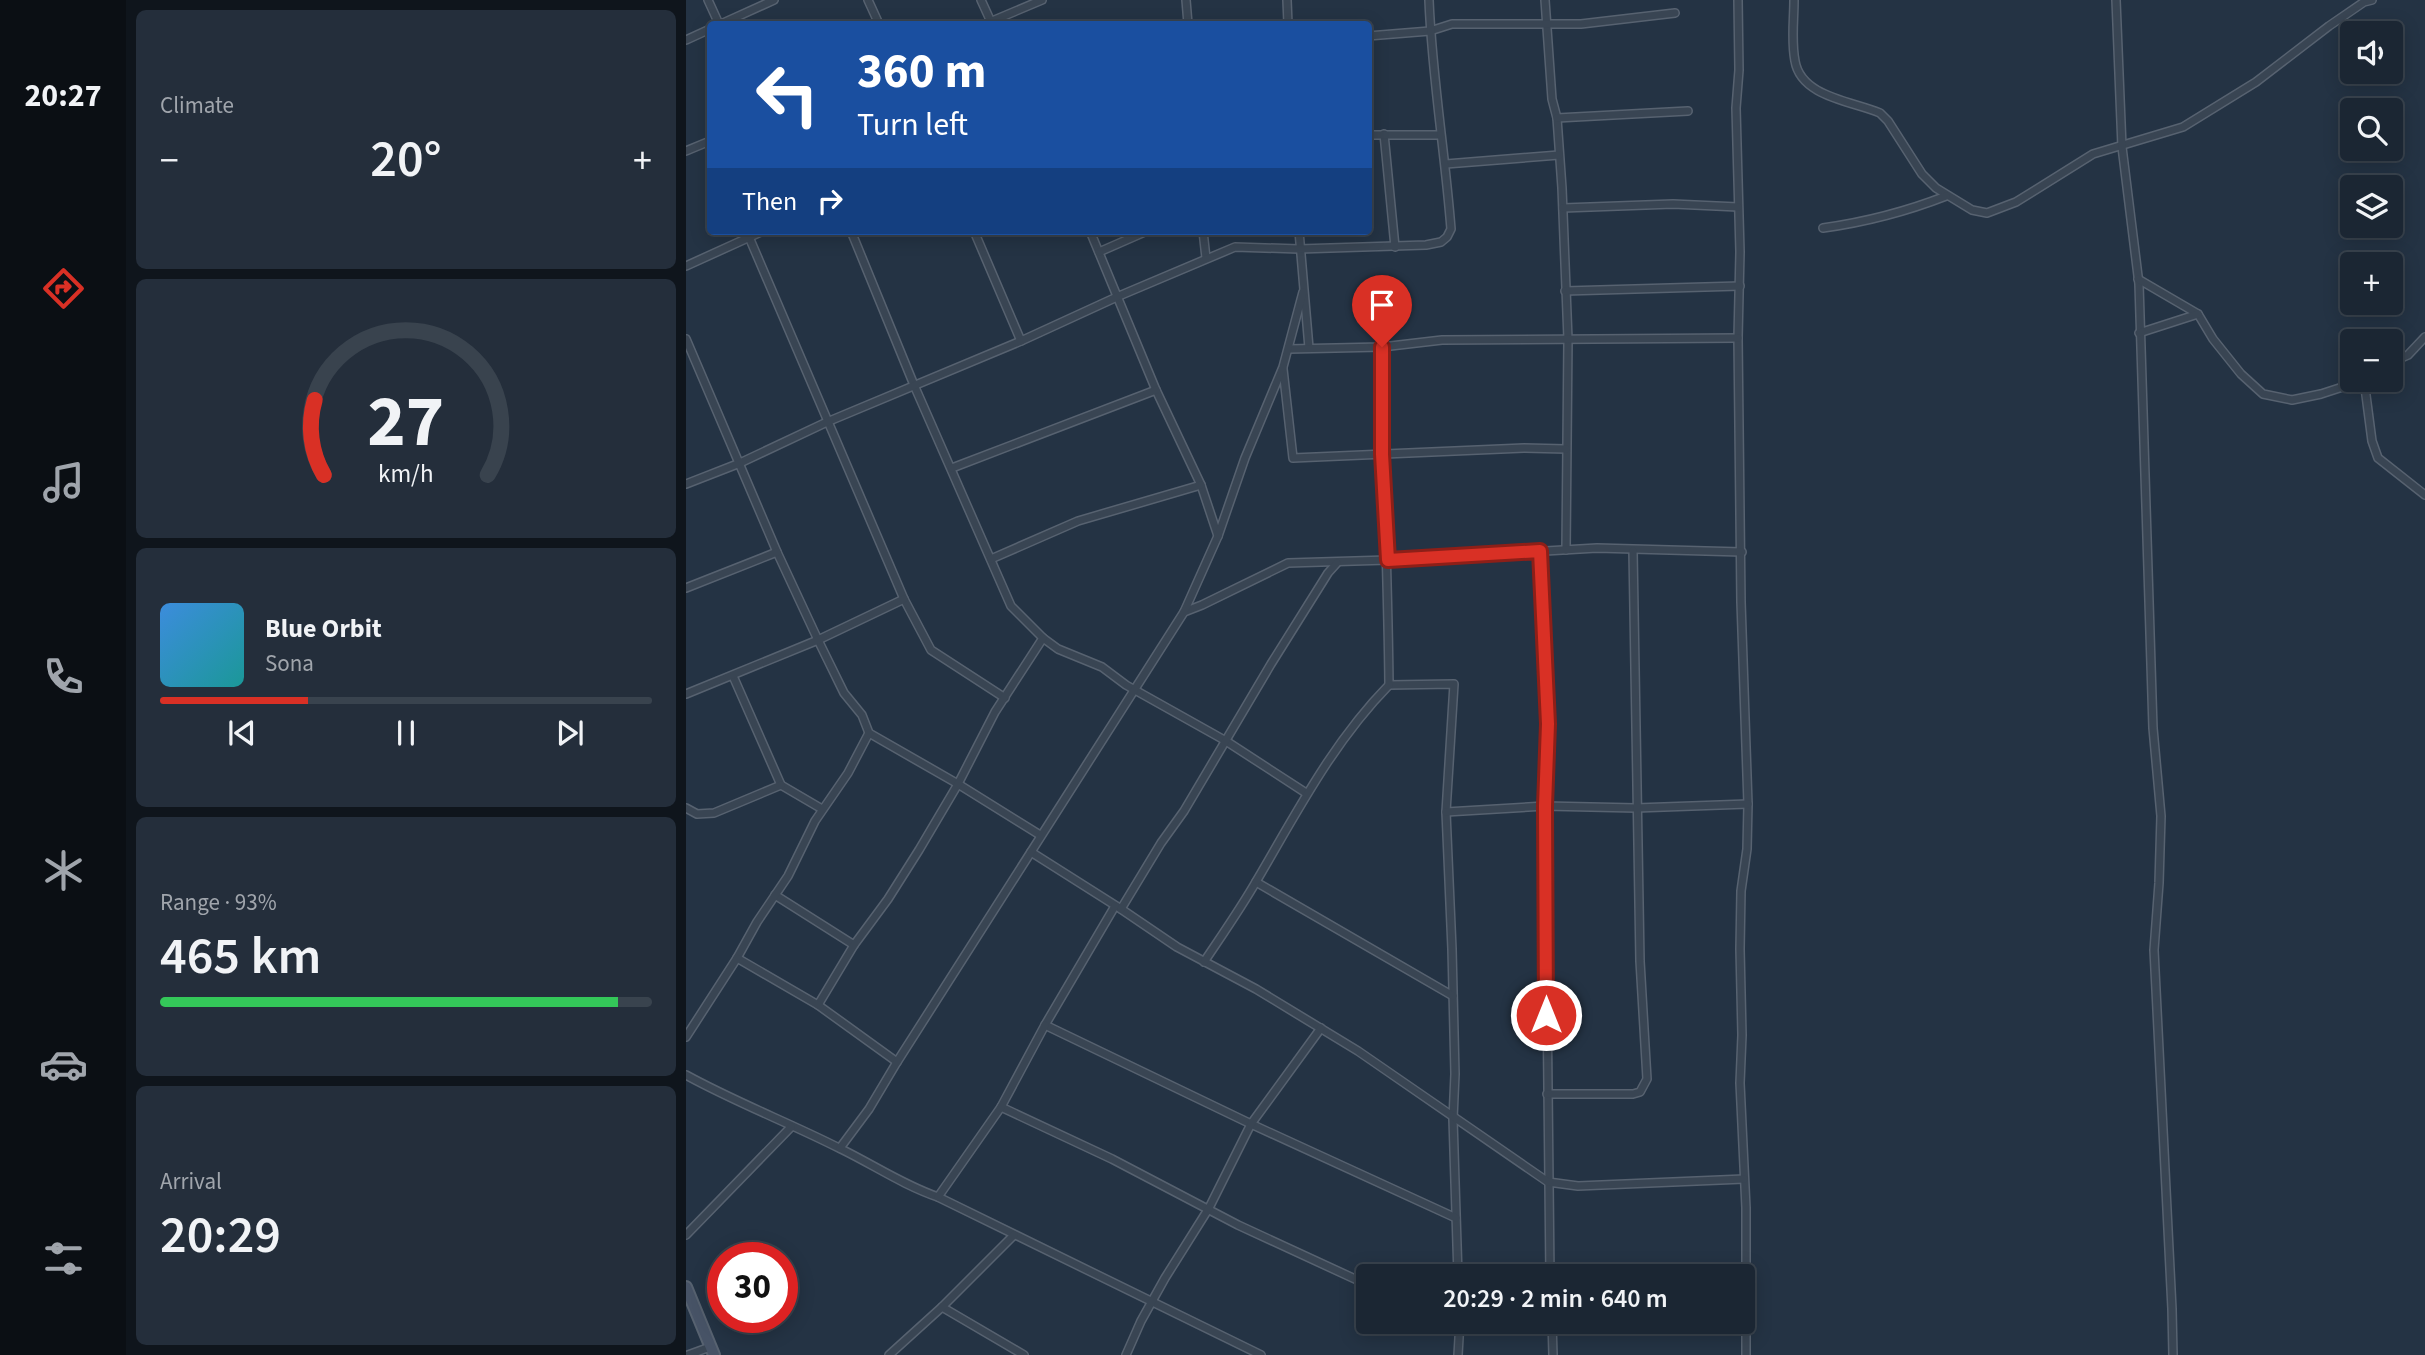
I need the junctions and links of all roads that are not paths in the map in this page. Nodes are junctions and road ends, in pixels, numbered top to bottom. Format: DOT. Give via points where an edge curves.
graph roads {
  1 [pos="708,0"];
  2 [pos="774,0"];
  3 [pos="867,0"];
  4 [pos="981,0"];
  5 [pos="1042,0"];
  6 [pos="1186,0"];
  7 [pos="1287,0"];
  8 [pos="1429,0"];
  9 [pos="1545,0"];
  10 [pos="1738,0"];
  11 [pos="1794,0"];
  12 [pos="2116,0"];
  13 [pos="2372,0"];
  14 [pos="1675,13"];
  15 [pos="718,21"];
  16 [pos="727,21"];
  17 [pos="877,21"];
  18 [pos="988,21"];
  19 [pos="996,21"];
  20 [pos="1188,21"];
  21 [pos="1288,21"];
  22 [pos="1546,25"];
  23 [pos="707,30"];
  24 [pos="1430,31"];
  25 [pos="1372,36"];
  26 [pos="686,40"];
  27 [pos="1688,111"];
  28 [pos="1557,118"];
  29 [pos="1384,134"];
  30 [pos="1372,135"];
  31 [pos="1440,135"];
  32 [pos="707,143"];
  33 [pos="2122,147"];
  34 [pos="686,151"];
  35 [pos="1559,155"];
  36 [pos="1446,164"];
  37 [pos="1946,196"];
  38 [pos="1738,207"];
  39 [pos="1563,208"];
  40 [pos="1823,228"];
  41 [pos="754,235"];
  42 [pos="853,235"];
  43 [pos="976,235"];
  44 [pos="1092,235"];
  45 [pos="1138,235"];
  46 [pos="1203,235"];
  47 [pos="1299,235"];
  48 [pos="749,237"];
  49 [pos="1395,247"];
  50 [pos="1299,249"];
  51 [pos="1100,251"];
  52 [pos="1206,258"];
  53 [pos="686,266"];
  54 [pos="2138,279"];
  55 [pos="1740,286"];
  56 [pos="1565,291"];
  57 [pos="1303,292"];
  58 [pos="1119,296"];
  59 [pos="2198,314"];
  60 [pos="2139,333"];
  61 [pos="2425,337"];
  62 [pos="1738,338"];
  63 [pos="686,339"];
  64 [pos="1568,340"];
  65 [pos="1021,341"];
  66 [pos="1382,347"];
  67 [pos="1309,348"];
  68 [pos="1289,349"];
  69 [pos="2403,357"];
  70 [pos="1283,368"];
  71 [pos="914,385"];
  72 [pos="2340,388"];
  73 [pos="1156,390"];
  74 [pos="2366,392"];
  75 [pos="827,422"];
  76 [pos="1566,449"];
  77 [pos="1382,454"];
  78 [pos="740,463"];
  79 [pos="952,468"];
  80 [pos="686,484"];
  81 [pos="1201,485"];
  82 [pos="2425,495"];
  83 [pos="1218,536"];
  84 [pos="1566,550"];
  85 [pos="1540,551"];
  86 [pos="1633,551"];
  87 [pos="777,552"];
  88 [pos="1742,552"];
  89 [pos="991,559"];
  90 [pos="1388,560"];
  91 [pos="1338,563"];
  92 [pos="686,588"];
  93 [pos="904,598"];
  94 [pos="1184,612"];
  95 [pos="1043,638"];
  96 [pos="818,640"];
  97 [pos="733,677"];
  98 [pos="1389,685"];
  99 [pos="1135,689"];
  100 [pos="686,694"];
  101 [pos="1005,698"];
  102 [pos="869,733"];
  103 [pos="1226,741"];
  104 [pos="958,784"];
  105 [pos="781,785"];
  106 [pos="1306,793"];
  107 [pos="1748,804"];
  108 [pos="1545,806"];
  109 [pos="686,808"];
  110 [pos="1636,808"];
  111 [pos="822,810"];
  112 [pos="1446,812"];
  113 [pos="1040,835"];
  114 [pos="1031,852"];
  115 [pos="1256,882"];
  116 [pos="775,895"];
  117 [pos="1118,907"];
  118 [pos="854,945"];
  119 [pos="737,958"];
  120 [pos="1205,961"];
  121 [pos="1453,996"];
  122 [pos="818,1005"];
  123 [pos="1045,1025"];
  124 [pos="1321,1028"];
  125 [pos="686,1037"];
  126 [pos="897,1062"];
  127 [pos="686,1075"];
  128 [pos="1547,1094"];
  129 [pos="1001,1107"];
  130 [pos="1453,1119"];
  131 [pos="1251,1124"];
  132 [pos="791,1127"];
  133 [pos="840,1148"];
  134 [pos="1744,1179"];
  135 [pos="1548,1182"];
  136 [pos="938,1197"];
  137 [pos="1209,1208"];
  138 [pos="1456,1218"];
  139 [pos="686,1235"];
  140 [pos="1014,1235"];
  141 [pos="1458,1264"];
  142 [pos="1550,1264"];
  143 [pos="1747,1264"];
  144 [pos="1356,1279"];
  145 [pos="686,1287"];
  146 [pos="1153,1301"];
  147 [pos="942,1307"];
  148 [pos="1459,1334"];
  149 [pos="1552,1334"];
  150 [pos="1746,1334"];
  151 [pos="712,1351"];
  152 [pos="892,1354"];
  153 [pos="688,1355"];
  154 [pos="1024,1355"];
  155 [pos="1126,1355"];
  156 [pos="1261,1355"];
  157 [pos="1458,1355"];
  158 [pos="1553,1355"];
  159 [pos="1746,1355"];
  160 [pos="2172,1355"];
  1 -- 15 [label="street"];
  2 -- 16 [label="street"];
  3 -- 17 [label="street"];
  4 -- 18 [label="street"];
  5 -- 19 [label="street"];
  6 -- 20 [label="street"];
  7 -- 21 [label="street"];
  8 -- 24 [label="street"];
  9 -- 22 [label="street"];
  10 -- 38 [label="street"];
  11 -- 37 [label="street" via="1793,43 1799,75 1813,88 1880,113 1922,174"];
  12 -- 33 [label="street"];
  13 -- 33 [label="street" via="2183,127"];
  14 -- 22 [label="street"];
  22 -- 24 [label="street" via="1452,24"];
  22 -- 28 [label="street"];
  23 -- 26 [label="street"];
  24 -- 25 [label="street"];
  24 -- 31 [label="street"];
  27 -- 28 [label="street"];
  28 -- 35 [label="street"];
  29 -- 30 [label="street"];
  29 -- 31 [label="street"];
  29 -- 49 [label="street"];
  31 -- 36 [label="street"];
  32 -- 34 [label="street"];
  33 -- 37 [label="street" via="2081,160 2016,202 1987,213"];
  33 -- 54 [label="street"];
  35 -- 36 [label="street"];
  35 -- 39 [label="street"];
  36 -- 49 [label="street" via="1451,229 1447,236 1434,244"];
  37 -- 40 [label="street" via="1864,223"];
  38 -- 39 [label="street"];
  38 -- 55 [label="street"];
  39 -- 56 [label="street"];
  41 -- 48 [label="street"];
  42 -- 71 [label="street"];
  43 -- 65 [label="street"];
  44 -- 51 [label="street"];
  45 -- 51 [label="street"];
  46 -- 52 [label="street"];
  47 -- 50 [label="street"];
  48 -- 53 [label="street"];
  48 -- 75 [label="street"];
  49 -- 50 [label="street"];
  50 -- 52 [label="street" via="1235,247"];
  50 -- 57 [label="street"];
  51 -- 58 [label="street"];
  52 -- 58 [label="street"];
  54 -- 59 [label="street"];
  54 -- 60 [label="street"];
  55 -- 56 [label="street"];
  55 -- 62 [label="street"];
  56 -- 64 [label="street"];
  57 -- 67 [label="street"];
  57 -- 68 [label="street"];
  58 -- 65 [label="street"];
  58 -- 73 [label="street"];
  59 -- 60 [label="street"];
  59 -- 72 [label="street" via="2241,374 2263,394 2292,400"];
  60 -- 160 [label="street" via="2153,728 2161,816 2154,950"];
  61 -- 69 [label="street"];
  62 -- 64 [label="street"];
  62 -- 88 [label="street"];
  63 -- 78 [label="street"];
  64 -- 66 [label="street" via="1442,341"];
  64 -- 76 [label="street"];
  65 -- 71 [label="street"];
  66 -- 67 [label="street"];
  66 -- 77 [label="street"];
  67 -- 68 [label="street"];
  68 -- 70 [label="street"];
  70 -- 77 [label="street" via="1293,458"];
  70 -- 83 [label="street"];
  71 -- 75 [label="street"];
  71 -- 79 [label="street"];
  73 -- 79 [label="street"];
  73 -- 81 [label="street"];
  74 -- 82 [label="street" via="2378,458"];
  75 -- 78 [label="street"];
  75 -- 93 [label="street"];
  76 -- 77 [label="street"];
  76 -- 84 [label="street"];
  77 -- 90 [label="street"];
  78 -- 80 [label="street"];
  78 -- 87 [label="street"];
  79 -- 89 [label="street"];
  81 -- 83 [label="street"];
  81 -- 89 [label="street" via="1077,521"];
  83 -- 94 [label="street"];
  84 -- 85 [label="street"];
  84 -- 86 [label="street"];
  85 -- 90 [label="street"];
  85 -- 108 [label="street" via="1548,724"];
  86 -- 88 [label="street"];
  86 -- 110 [label="street"];
  87 -- 92 [label="street"];
  87 -- 96 [label="street"];
  88 -- 107 [label="street"];
  89 -- 95 [label="street" via="1011,606"];
  90 -- 91 [label="street"];
  90 -- 98 [label="street"];
  91 -- 94 [label="street" via="1288,563"];
  91 -- 103 [label="street"];
  93 -- 96 [label="street"];
  93 -- 101 [label="street" via="931,650"];
  94 -- 99 [label="street"];
  95 -- 99 [label="street"];
  95 -- 101 [label="street"];
  96 -- 97 [label="street"];
  96 -- 102 [label="street"];
  97 -- 100 [label="street"];
  97 -- 105 [label="street"];
  98 -- 106 [label="street" via="1361,714"];
  98 -- 112 [label="street" via="1454,684"];
  99 -- 103 [label="street"];
  99 -- 113 [label="street"];
  101 -- 104 [label="street"];
  102 -- 104 [label="street"];
  102 -- 111 [label="street"];
  103 -- 106 [label="street"];
  103 -- 117 [label="street"];
  104 -- 113 [label="street"];
  104 -- 118 [label="street" via="888,899"];
  105 -- 109 [label="street" via="714,813 697,814"];
  105 -- 111 [label="street"];
  106 -- 115 [label="street"];
  107 -- 110 [label="street"];
  107 -- 134 [label="street" via="1740,949"];
  108 -- 110 [label="street"];
  108 -- 112 [label="street"];
  108 -- 128 [label="street"];
  110 -- 128 [label="street" via="1647,1079 1640,1092 1633,1094"];
  111 -- 116 [label="street"];
  112 -- 121 [label="street"];
  113 -- 114 [label="street"];
  114 -- 117 [label="street"];
  114 -- 126 [label="street"];
  115 -- 120 [label="street"];
  115 -- 121 [label="street"];
  116 -- 118 [label="street"];
  116 -- 119 [label="street"];
  117 -- 120 [label="street"];
  117 -- 123 [label="street"];
  118 -- 122 [label="street"];
  119 -- 122 [label="street"];
  119 -- 125 [label="street"];
  120 -- 124 [label="street"];
  121 -- 130 [label="street"];
  122 -- 126 [label="street"];
  123 -- 129 [label="street"];
  123 -- 131 [label="street"];
  124 -- 130 [label="street"];
  124 -- 131 [label="street"];
  126 -- 133 [label="street"];
  127 -- 132 [label="street"];
  128 -- 135 [label="street"];
  129 -- 136 [label="street"];
  129 -- 137 [label="street"];
  130 -- 135 [label="street"];
  130 -- 138 [label="street"];
  131 -- 137 [label="street"];
  131 -- 138 [label="street"];
  132 -- 133 [label="street"];
  132 -- 139 [label="street"];
  133 -- 136 [label="street"];
  134 -- 135 [label="street" via="1578,1186"];
  134 -- 143 [label="street"];
  135 -- 142 [label="street"];
  136 -- 140 [label="street"];
  137 -- 144 [label="street"];
  137 -- 146 [label="street"];
  138 -- 141 [label="street"];
  140 -- 146 [label="street"];
  140 -- 147 [label="street"];
  145 -- 151 [label="street"];
  146 -- 155 [label="street"];
  146 -- 156 [label="street"];
  147 -- 152 [label="street"];
  147 -- 154 [label="street"];
  148 -- 157 [label="street"];
  149 -- 158 [label="street"];
  150 -- 159 [label="street"];
  151 -- 153 [label="street"];
}
